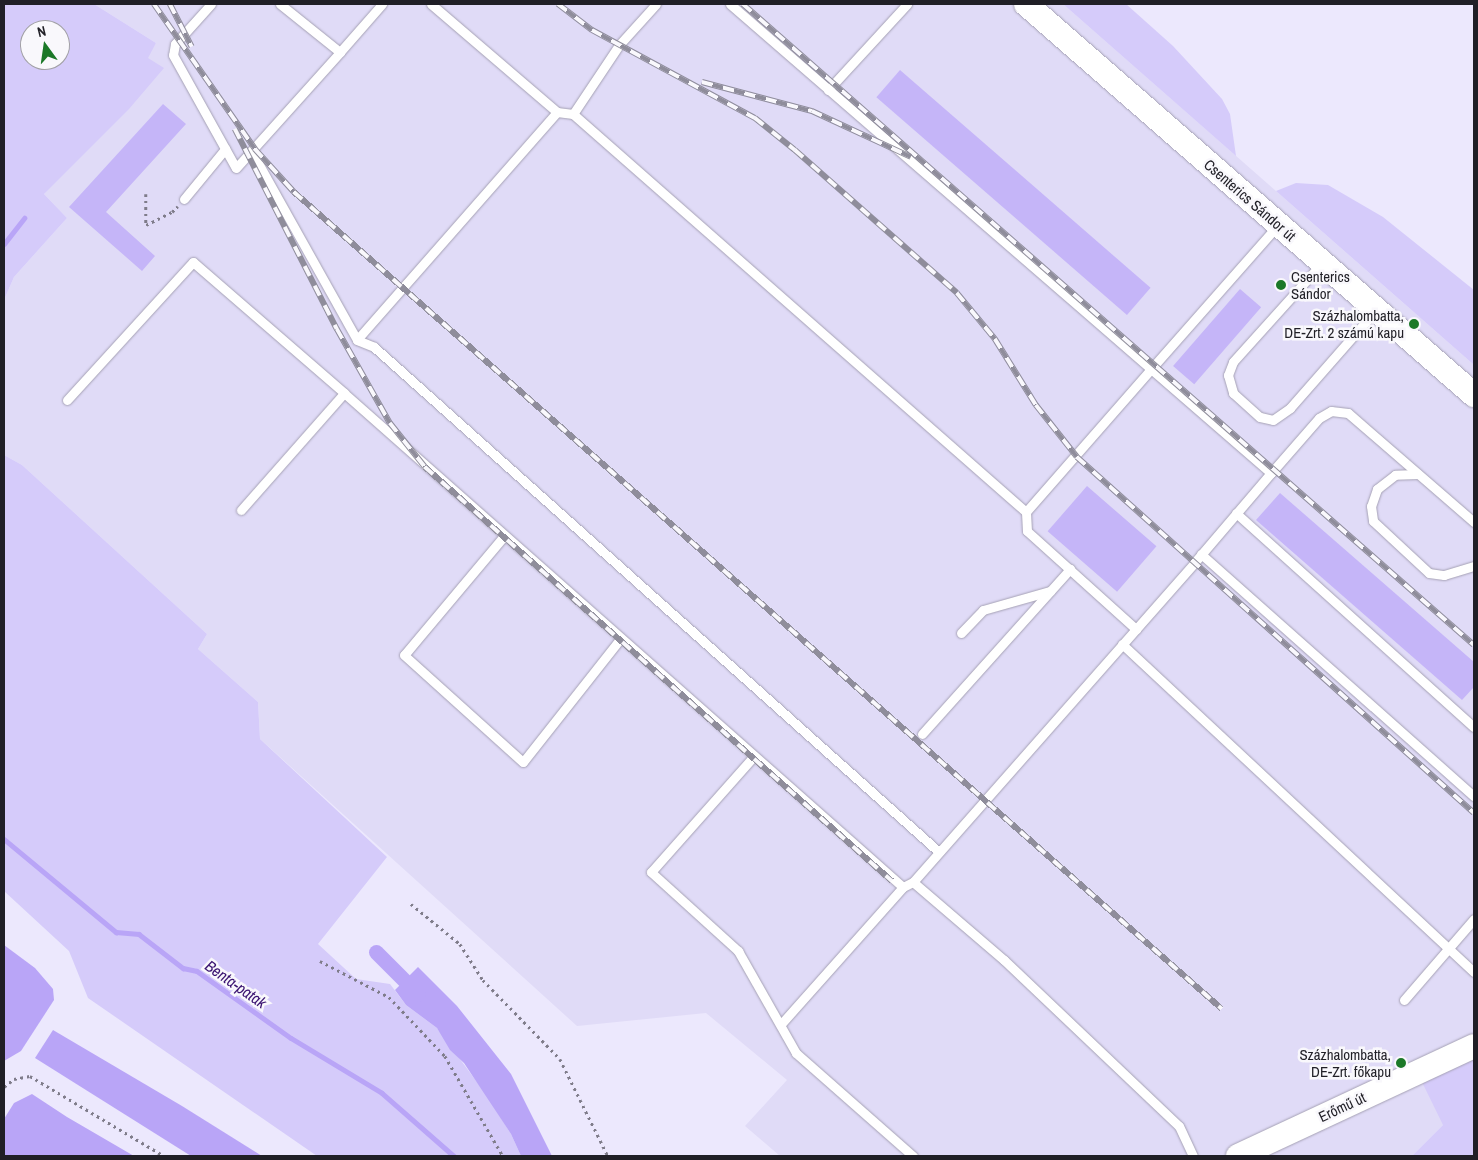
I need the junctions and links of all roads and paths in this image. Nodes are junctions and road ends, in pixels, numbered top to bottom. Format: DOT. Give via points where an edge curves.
graph roads {
  1 [pos="211,4"];
  2 [pos="280,4"];
  3 [pos="382,4"];
  4 [pos="431,4"];
  5 [pos="656,4"];
  6 [pos="730,4"];
  7 [pos="907,4"];
  8 [pos="1026,4"];
  9 [pos="340,52"];
  10 [pos="828,90"];
  11 [pos="557,112"];
  12 [pos="572,114"];
  13 [pos="225,149"];
  14 [pos="252,152"];
  15 [pos="146,194"];
  16 [pos="184,199"];
  17 [pos="1278,225"];
  18 [pos="1322,263"];
  19 [pos="1376,310"];
  20 [pos="357,340"];
  21 [pos="1151,369"];
  22 [pos="344,393"];
  23 [pos="1474,396"];
  24 [pos="67,400"];
  25 [pos="1271,473"];
  26 [pos="1418,474"];
  27 [pos="241,510"];
  28 [pos="1026,512"];
  29 [pos="1236,514"];
  30 [pos="1474,522"];
  31 [pos="504,536"];
  32 [pos="1202,554"];
  33 [pos="1474,566"];
  34 [pos="1070,569"];
  35 [pos="1051,590"];
  36 [pos="1136,628"];
  37 [pos="961,633"];
  38 [pos="620,639"];
  39 [pos="1122,644"];
  40 [pos="1474,727"];
  41 [pos="922,734"];
  42 [pos="754,756"];
  43 [pos="1474,796"];
  44 [pos="939,852"];
  45 [pos="913,882"];
  46 [pos="902,887"];
  47 [pos="411,904"];
  48 [pos="1474,919"];
  49 [pos="1449,948"];
  50 [pos="320,961"];
  51 [pos="1474,972"];
  52 [pos="1404,1000"];
  53 [pos="781,1024"];
  54 [pos="1474,1046"];
  55 [pos="4,1087"];
  56 [pos="164,1156"];
  57 [pos="503,1156"];
  58 [pos="608,1156"];
  59 [pos="913,1156"];
  60 [pos="1193,1156"];
  61 [pos="1238,1156"];
  1 -- 13 [label="lane" via="174,44 173,55"];
  2 -- 9 [label="lane"];
  3 -- 9 [label="lane"];
  4 -- 11 [label="lane"];
  5 -- 12 [label="lane" via="619,46"];
  6 -- 10 [label="lane"];
  7 -- 10 [label="lane"];
  8 -- 17 [label="street, Csenterics Sándor út"];
  9 -- 14 [label="lane"];
  10 -- 21 [label="lane"];
  11 -- 12 [label="lane"];
  11 -- 20 [label="lane"];
  12 -- 28 [label="lane"];
  13 -- 14 [label="lane" via="236,168"];
  13 -- 16 [label="lane"];
  14 -- 20 [label="lane"];
  15 -- 16 [label="path" via="146,225 172,212"];
  17 -- 18 [label="street, Csenterics Sándor út"];
  17 -- 21 [label="lane"];
  18 -- 19 [label="street, Csenterics Sándor út"];
  18 -- 19 [label="lane" via="1232,362 1228,375 1233,393 1260,417 1273,420 1290,408"];
  19 -- 23 [label="street, Csenterics Sándor út"];
  20 -- 44 [label="lane" via="374,347"];
  21 -- 25 [label="lane"];
  21 -- 28 [label="lane"];
  22 -- 24 [label="lane" via="193,262"];
  22 -- 27 [label="lane"];
  22 -- 31 [label="lane"];
  25 -- 26 [label="lane" via="1319,418 1331,410 1348,413"];
  25 -- 29 [label="lane"];
  26 -- 30 [label="lane"];
  26 -- 33 [label="lane" via="1395,475 1377,489 1371,506 1373,521 1429,573 1444,575"];
  28 -- 34 [label="lane" via="1027,531"];
  29 -- 32 [label="lane"];
  29 -- 40 [label="lane"];
  31 -- 38 [label="lane"];
  31 -- 38 [label="lane" via="404,655 523,762"];
  32 -- 36 [label="lane"];
  32 -- 43 [label="lane"];
  34 -- 35 [label="lane"];
  34 -- 36 [label="lane"];
  35 -- 37 [label="lane" via="983,610"];
  35 -- 41 [label="lane"];
  36 -- 39 [label="lane"];
  38 -- 42 [label="lane"];
  39 -- 44 [label="lane"];
  39 -- 49 [label="lane"];
  42 -- 46 [label="lane"];
  42 -- 53 [label="lane" via="651,872 738,951"];
  44 -- 45 [label="lane"];
  45 -- 46 [label="lane"];
  45 -- 60 [label="lane" via="1004,960 1179,1126"];
  46 -- 53 [label="lane"];
  47 -- 58 [label="path" via="460,944 483,980 560,1059"];
  48 -- 49 [label="lane"];
  49 -- 51 [label="lane"];
  49 -- 52 [label="lane"];
  50 -- 57 [label="path" via="389,996 444,1056"];
  53 -- 59 [label="lane" via="796,1054"];
  54 -- 61 [label="street, Erőmű út"];
  55 -- 56 [label="path" via="14,1079 30,1076"];
}
